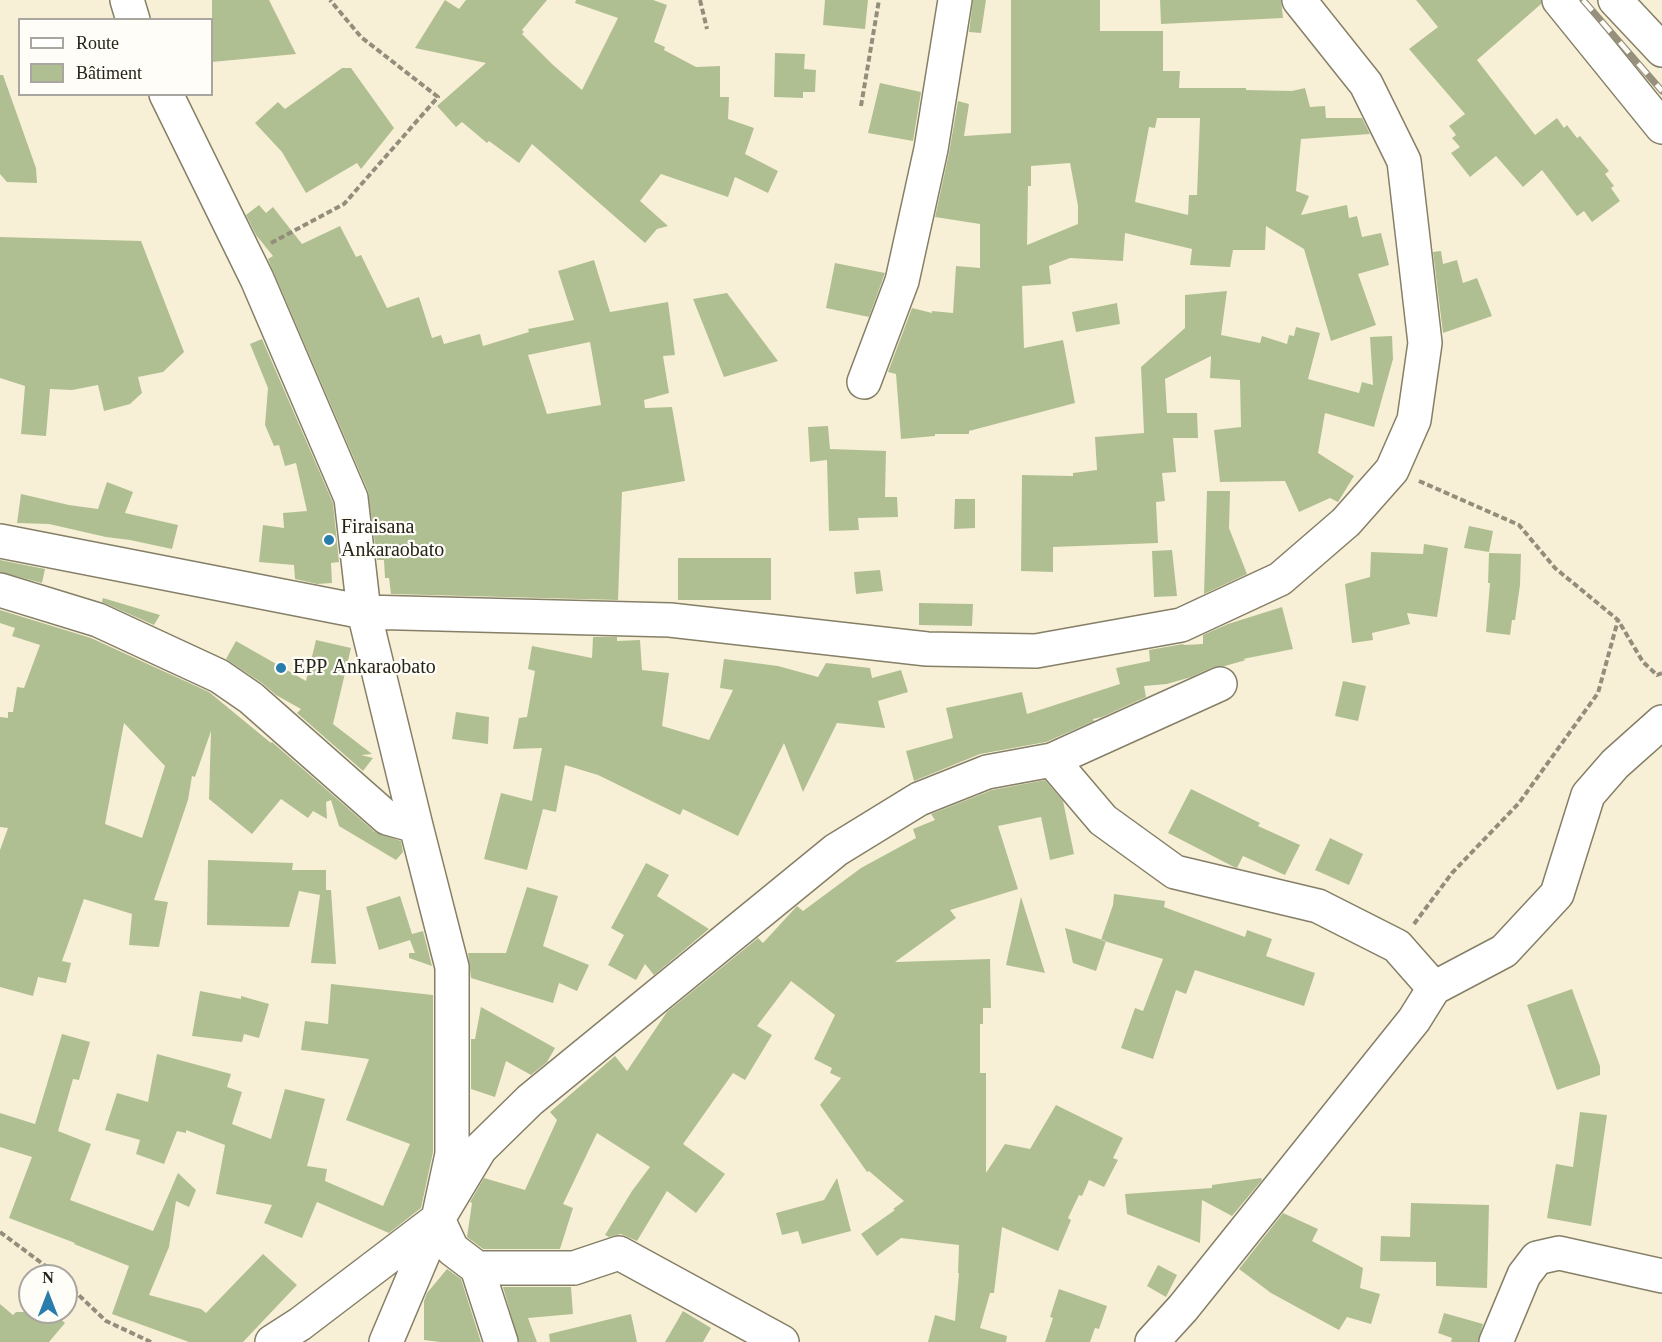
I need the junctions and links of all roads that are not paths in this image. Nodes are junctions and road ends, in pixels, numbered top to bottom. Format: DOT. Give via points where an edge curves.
graph roads {
  1 [pos="127,0"];
  2 [pos="955,0"];
  3 [pos="1299,0"];
  4 [pos="1559,0"];
  5 [pos="1615,0"];
  6 [pos="132,18"];
  7 [pos="1662,50"];
  8 [pos="167,96"];
  9 [pos="1662,127"];
  10 [pos="864,382"];
  11 [pos="0,541"];
  12 [pos="0,590"];
  13 [pos="364,612"];
  14 [pos="1220,684"];
  15 [pos="1662,722"];
  16 [pos="1052,760"];
  17 [pos="416,826"];
  18 [pos="1434,988"];
  19 [pos="438,1218"];
  20 [pos="477,1268"];
  21 [pos="1662,1276"];
  22 [pos="272,1342"];
  23 [pos="386,1342"];
  24 [pos="501,1342"];
  25 [pos="782,1342"];
  26 [pos="1152,1342"];
  27 [pos="1496,1342"];
  1 -- 6 [label="street"];
  2 -- 10 [label="street" via="931,149 902,281"];
  3 -- 13 [label="street" via="1366,84 1404,161 1425,343 1414,420 1392,470 1346,522 1280,579 1181,625 1036,651 927,649 670,620"];
  4 -- 9 [label="street"];
  5 -- 7 [label="street"];
  8 -- 13 [label="street" via="246,257 351,498"];
  11 -- 13 [label="street"];
  12 -- 17 [label="street" via="98,620 219,676 251,698 387,818"];
  13 -- 17 [label="street"];
  14 -- 16 [label="street"];
  15 -- 18 [label="street" via="1615,764 1588,795 1557,894 1504,951"];
  16 -- 18 [label="street" via="1102,820 1175,872 1318,906 1397,946"];
  16 -- 19 [label="street" via="987,772 919,799 836,850 530,1100 480,1149"];
  17 -- 19 [label="street" via="452,967 452,1154"];
  18 -- 26 [label="street" via="1406,1030"];
  19 -- 20 [label="street" via="452,1249"];
  19 -- 22 [label="street"];
  19 -- 23 [label="street"];
  20 -- 24 [label="street"];
  20 -- 25 [label="street" via="574,1269 619,1253"];
  21 -- 27 [label="street" via="1559,1254 1538,1258 1524,1275"];
}
